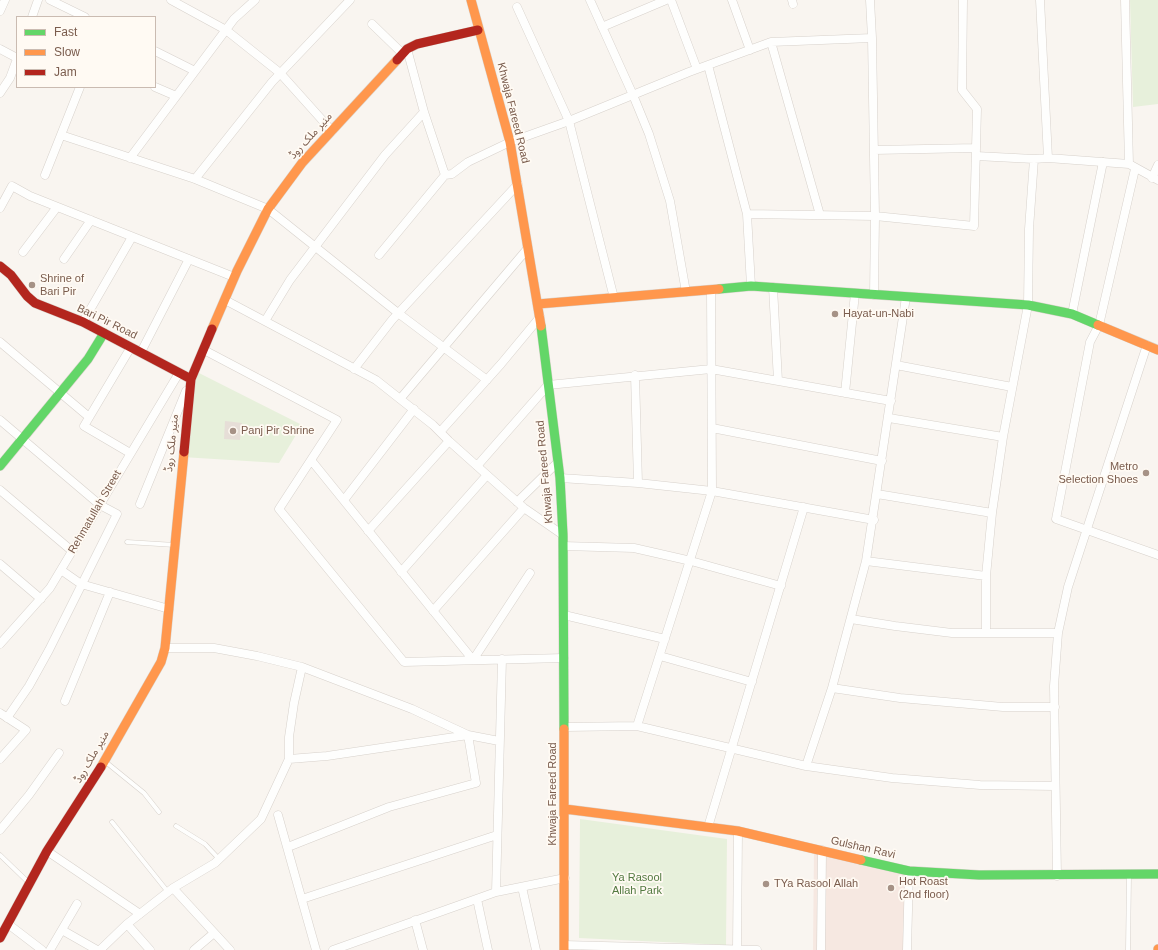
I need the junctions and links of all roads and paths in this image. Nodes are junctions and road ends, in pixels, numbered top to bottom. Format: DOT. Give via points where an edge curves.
graph roads {
  1 [pos="5,0"];
  2 [pos="38,0"];
  3 [pos="50,0"];
  4 [pos="171,0"];
  5 [pos="255,0"];
  6 [pos="350,0"];
  7 [pos="471,0"];
  8 [pos="590,0"];
  9 [pos="666,0"];
  10 [pos="671,0"];
  11 [pos="732,0"];
  12 [pos="870,0"];
  13 [pos="963,0"];
  14 [pos="1040,0"];
  15 [pos="1125,0"];
  16 [pos="184,3"];
  17 [pos="650,3"];
  18 [pos="517,7"];
  19 [pos="0,11"];
  20 [pos="32,16"];
  21 [pos="83,16"];
  22 [pos="372,24"];
  23 [pos="602,27"];
  24 [pos="226,30"];
  25 [pos="478,30"];
  26 [pos="872,38"];
  27 [pos="770,42"];
  28 [pos="0,49"];
  29 [pos="750,50"];
  30 [pos="404,51"];
  31 [pos="156,52"];
  32 [pos="16,58"];
  33 [pos="16,62"];
  34 [pos="708,65"];
  35 [pos="697,69"];
  36 [pos="195,71"];
  37 [pos="280,73"];
  38 [pos="156,87"];
  39 [pos="80,88"];
  40 [pos="0,93"];
  41 [pos="633,95"];
  42 [pos="176,96"];
  43 [pos="424,112"];
  44 [pos="569,121"];
  45 [pos="332,131"];
  46 [pos="62,136"];
  47 [pos="510,142"];
  48 [pos="874,150"];
  49 [pos="976,152"];
  50 [pos="130,158"];
  51 [pos="1048,158"];
  52 [pos="1034,159"];
  53 [pos="1103,162"];
  54 [pos="1158,165"];
  55 [pos="1132,167"];
  56 [pos="46,175"];
  57 [pos="445,175"];
  58 [pos="195,179"];
  59 [pos="1155,179"];
  60 [pos="518,184"];
  61 [pos="57,207"];
  62 [pos="0,208"];
  63 [pos="268,209"];
  64 [pos="747,214"];
  65 [pos="820,215"];
  66 [pos="876,216"];
  67 [pos="91,220"];
  68 [pos="132,237"];
  69 [pos="315,247"];
  70 [pos="528,248"];
  71 [pos="23,252"];
  72 [pos="379,255"];
  73 [pos="64,259"];
  74 [pos="189,259"];
  75 [pos="0,266"];
  76 [pos="234,277"];
  77 [pos="751,286"];
  78 [pos="773,287"];
  79 [pos="711,290"];
  80 [pos="686,292"];
  81 [pos="855,293"];
  82 [pos="874,295"];
  83 [pos="906,297"];
  84 [pos="614,298"];
  85 [pos="224,300"];
  86 [pos="538,304"];
  87 [pos="1028,305"];
  88 [pos="398,314"];
  89 [pos="1072,314"];
  90 [pos="540,317"];
  91 [pos="265,321"];
  92 [pos="83,322"];
  93 [pos="1099,325"];
  94 [pos="104,333"];
  95 [pos="0,342"];
  96 [pos="1146,346"];
  97 [pos="131,347"];
  98 [pos="444,347"];
  99 [pos="204,350"];
  100 [pos="1158,350"];
  101 [pos="141,352"];
  102 [pos="896,365"];
  103 [pos="354,369"];
  104 [pos="711,369"];
  105 [pos="179,372"];
  106 [pos="636,375"];
  107 [pos="191,379"];
  108 [pos="487,380"];
  109 [pos="778,381"];
  110 [pos="548,385"];
  111 [pos="1012,387"];
  112 [pos="60,392"];
  113 [pos="845,393"];
  114 [pos="400,399"];
  115 [pos="891,401"];
  116 [pos="414,409"];
  117 [pos="89,417"];
  118 [pos="889,418"];
  119 [pos="0,420"];
  120 [pos="712,428"];
  121 [pos="440,432"];
  122 [pos="1003,437"];
  123 [pos="22,438"];
  124 [pos="449,441"];
  125 [pos="130,453"];
  126 [pos="311,460"];
  127 [pos="882,461"];
  128 [pos="558,462"];
  129 [pos="0,466"];
  130 [pos="476,466"];
  131 [pos="487,475"];
  132 [pos="560,478"];
  133 [pos="638,483"];
  134 [pos="0,490"];
  135 [pos="712,491"];
  136 [pos="878,494"];
  137 [pos="344,500"];
  138 [pos="517,502"];
  139 [pos="140,504"];
  140 [pos="100,505"];
  141 [pos="804,507"];
  142 [pos="524,508"];
  143 [pos="992,513"];
  144 [pos="874,520"];
  145 [pos="1087,530"];
  146 [pos="368,531"];
  147 [pos="563,535"];
  148 [pos="127,542"];
  149 [pos="175,545"];
  150 [pos="563,546"];
  151 [pos="72,551"];
  152 [pos="1158,555"];
  153 [pos="691,561"];
  154 [pos="866,561"];
  155 [pos="0,564"];
  156 [pos="61,570"];
  157 [pos="401,572"];
  158 [pos="530,573"];
  159 [pos="986,576"];
  160 [pos="81,584"];
  161 [pos="781,586"];
  162 [pos="110,592"];
  163 [pos="41,599"];
  164 [pos="169,609"];
  165 [pos="433,611"];
  166 [pos="564,615"];
  167 [pos="851,619"];
  168 [pos="986,632"];
  169 [pos="1058,633"];
  170 [pos="665,639"];
  171 [pos="0,643"];
  172 [pos="165,648"];
  173 [pos="660,656"];
  174 [pos="564,658"];
  175 [pos="502,659"];
  176 [pos="473,660"];
  177 [pos="302,667"];
  178 [pos="752,682"];
  179 [pos="832,688"];
  180 [pos="65,701"];
  181 [pos="1055,707"];
  182 [pos="0,713"];
  183 [pos="8,718"];
  184 [pos="637,726"];
  185 [pos="565,727"];
  186 [pos="468,735"];
  187 [pos="498,741"];
  188 [pos="733,748"];
  189 [pos="59,754"];
  190 [pos="0,759"];
  191 [pos="289,759"];
  192 [pos="105,761"];
  193 [pos="806,766"];
  194 [pos="1055,786"];
  195 [pos="565,810"];
  196 [pos="159,812"];
  197 [pos="278,815"];
  198 [pos="112,822"];
  199 [pos="176,826"];
  200 [pos="708,827"];
  201 [pos="0,830"];
  202 [pos="738,831"];
  203 [pos="497,835"];
  204 [pos="288,847"];
  205 [pos="47,850"];
  206 [pos="822,850"];
  207 [pos="0,855"];
  208 [pos="219,859"];
  209 [pos="909,870"];
  210 [pos="1158,874"];
  211 [pos="1057,876"];
  212 [pos="1129,876"];
  213 [pos="564,878"];
  214 [pos="28,882"];
  215 [pos="522,887"];
  216 [pos="170,890"];
  217 [pos="496,892"];
  218 [pos="477,898"];
  219 [pos="302,899"];
  220 [pos="77,904"];
  221 [pos="140,914"];
  222 [pos="415,920"];
  223 [pos="8,924"];
  224 [pos="127,924"];
  225 [pos="62,930"];
  226 [pos="214,933"];
  227 [pos="0,938"];
  228 [pos="564,948"];
  229 [pos="42,950"];
  230 [pos="50,950"];
  231 [pos="97,950"];
  232 [pos="100,950"];
  233 [pos="150,950"];
  234 [pos="194,950"];
  235 [pos="230,950"];
  236 [pos="316,950"];
  237 [pos="333,950"];
  238 [pos="423,950"];
  239 [pos="488,950"];
  240 [pos="536,950"];
  241 [pos="738,950"];
  242 [pos="757,950"];
  243 [pos="821,950"];
  244 [pos="907,950"];
  245 [pos="1128,950"];
  1 -- 19 [label="street"];
  2 -- 20 [label="street"];
  3 -- 21 [label="street"];
  4 -- 16 [label="street"];
  5 -- 24 [label="street"];
  6 -- 37 [label="street"];
  7 -- 25 [label="street, Khwaja Fareed Road"];
  8 -- 23 [label="street"];
  9 -- 17 [label="street"];
  10 -- 35 [label="street"];
  11 -- 29 [label="street"];
  12 -- 26 [label="street"];
  13 -- 49 [label="street" via="962,90 977,109"];
  14 -- 51 [label="street"];
  15 -- 55 [label="street"];
  16 -- 24 [label="street"];
  17 -- 23 [label="street"];
  18 -- 44 [label="street"];
  22 -- 30 [label="street"];
  23 -- 41 [label="street"];
  24 -- 36 [label="street"];
  24 -- 37 [label="street"];
  25 -- 30 [label="street, منیر ملک روڈ" via="417,44"];
  25 -- 47 [label="street, Khwaja Fareed Road"];
  26 -- 27 [label="street"];
  26 -- 48 [label="street"];
  27 -- 29 [label="street"];
  27 -- 65 [label="street"];
  28 -- 32 [label="street"];
  29 -- 34 [label="street"];
  30 -- 43 [label="street"];
  30 -- 45 [label="street, منیر ملک روڈ"];
  31 -- 36 [label="street"];
  33 -- 40 [label="street" via="10,78"];
  34 -- 35 [label="street"];
  34 -- 64 [label="street"];
  35 -- 41 [label="street"];
  36 -- 42 [label="street"];
  37 -- 45 [label="street"];
  37 -- 58 [label="street"];
  38 -- 42 [label="street"];
  39 -- 46 [label="street"];
  41 -- 44 [label="street"];
  41 -- 80 [label="street" via="649,134 670,201"];
  42 -- 50 [label="street"];
  43 -- 57 [label="street"];
  43 -- 69 [label="street" via="385,155"];
  44 -- 47 [label="street"];
  44 -- 84 [label="street"];
  45 -- 63 [label="street, منیر ملک روڈ" via="302,163"];
  46 -- 50 [label="street"];
  46 -- 56 [label="street"];
  47 -- 57 [label="street" via="468,162 452,174"];
  47 -- 60 [label="street, Khwaja Fareed Road"];
  48 -- 49 [label="street"];
  48 -- 66 [label="street"];
  49 -- 52 [label="street"];
  49 -- 66 [label="street" via="974,226"];
  50 -- 58 [label="street"];
  51 -- 52 [label="street"];
  51 -- 53 [label="street"];
  52 -- 87 [label="street" via="1029,229"];
  53 -- 55 [label="street"];
  53 -- 89 [label="street"];
  54 -- 59 [label="street"];
  55 -- 59 [label="street"];
  55 -- 93 [label="street"];
  57 -- 72 [label="street"];
  58 -- 63 [label="street"];
  60 -- 70 [label="street, Khwaja Fareed Road"];
  60 -- 88 [label="street"];
  61 -- 62 [label="street" via="12,186"];
  61 -- 67 [label="street"];
  61 -- 71 [label="street"];
  63 -- 69 [label="street"];
  63 -- 76 [label="street, منیر ملک روڈ"];
  64 -- 65 [label="street"];
  64 -- 77 [label="street"];
  65 -- 66 [label="street"];
  66 -- 82 [label="street"];
  67 -- 68 [label="street"];
  67 -- 73 [label="street"];
  68 -- 74 [label="street"];
  68 -- 92 [label="street"];
  69 -- 88 [label="street"];
  69 -- 91 [label="street" via="290,280"];
  70 -- 86 [label="street, Khwaja Fareed Road"];
  70 -- 98 [label="street"];
  74 -- 76 [label="street"];
  74 -- 101 [label="street"];
  75 -- 92 [label="street, Bari Pir Road" via="35,303"];
  76 -- 85 [label="street, منیر ملک روڈ"];
  77 -- 78 [label="street"];
  77 -- 79 [label="street"];
  78 -- 81 [label="street"];
  78 -- 109 [label="street"];
  79 -- 80 [label="street"];
  79 -- 104 [label="street"];
  80 -- 84 [label="street"];
  81 -- 82 [label="street"];
  81 -- 113 [label="street"];
  82 -- 83 [label="street"];
  83 -- 87 [label="street"];
  83 -- 102 [label="street"];
  84 -- 86 [label="street"];
  85 -- 91 [label="street"];
  85 -- 99 [label="street, منیر ملک روڈ"];
  86 -- 90 [label="street, Khwaja Fareed Road"];
  87 -- 89 [label="street"];
  87 -- 111 [label="street"];
  88 -- 98 [label="street"];
  88 -- 103 [label="street"];
  89 -- 93 [label="street"];
  90 -- 108 [label="street"];
  90 -- 110 [label="street, Khwaja Fareed Road"];
  91 -- 103 [label="street"];
  92 -- 94 [label="street, Bari Pir Road"];
  93 -- 96 [label="street"];
  93 -- 145 [label="street" via="1090,342 1056,519"];
  94 -- 97 [label="street, Bari Pir Road"];
  94 -- 112 [label="street" via="88,359"];
  95 -- 112 [label="street"];
  96 -- 100 [label="street"];
  96 -- 145 [label="street"];
  97 -- 101 [label="street, Bari Pir Road"];
  97 -- 117 [label="street"];
  98 -- 108 [label="street"];
  98 -- 114 [label="street"];
  99 -- 107 [label="street, منیر ملک روڈ"];
  99 -- 126 [label="street" via="337,420"];
  101 -- 105 [label="street, Bari Pir Road"];
  102 -- 111 [label="street"];
  102 -- 115 [label="street"];
  103 -- 114 [label="street" via="376,380"];
  104 -- 106 [label="street"];
  104 -- 109 [label="street"];
  104 -- 120 [label="street"];
  105 -- 107 [label="street, Bari Pir Road"];
  105 -- 125 [label="street, Rehmatullah Street"];
  106 -- 110 [label="street"];
  106 -- 133 [label="street"];
  107 -- 139 [label="street"];
  107 -- 149 [label="street, منیر ملک روڈ"];
  108 -- 121 [label="street"];
  109 -- 113 [label="street"];
  110 -- 128 [label="street, Khwaja Fareed Road"];
  110 -- 130 [label="street"];
  111 -- 122 [label="street"];
  112 -- 117 [label="street"];
  112 -- 123 [label="street"];
  113 -- 115 [label="street"];
  114 -- 116 [label="street"];
  115 -- 118 [label="street"];
  116 -- 121 [label="street"];
  116 -- 137 [label="street"];
  117 -- 125 [label="street" via="84,426"];
  118 -- 122 [label="street"];
  118 -- 127 [label="street"];
  119 -- 123 [label="street"];
  120 -- 127 [label="street"];
  120 -- 135 [label="street"];
  121 -- 124 [label="street"];
  122 -- 143 [label="street"];
  123 -- 129 [label="street"];
  123 -- 140 [label="street"];
  124 -- 130 [label="street"];
  124 -- 146 [label="street"];
  125 -- 140 [label="street, Rehmatullah Street"];
  126 -- 137 [label="street"];
  126 -- 176 [label="street" via="279,510 404,662"];
  127 -- 136 [label="street"];
  128 -- 132 [label="street, Khwaja Fareed Road"];
  128 -- 138 [label="street"];
  130 -- 131 [label="street"];
  131 -- 138 [label="street"];
  131 -- 157 [label="street"];
  132 -- 133 [label="street"];
  132 -- 147 [label="street, Khwaja Fareed Road"];
  133 -- 135 [label="street"];
  134 -- 151 [label="street"];
  135 -- 141 [label="street"];
  135 -- 153 [label="street"];
  136 -- 143 [label="street"];
  136 -- 144 [label="street"];
  137 -- 146 [label="street"];
  138 -- 142 [label="street"];
  140 -- 151 [label="street, Rehmatullah Street"];
  140 -- 160 [label="street" via="117,514"];
  141 -- 144 [label="street"];
  141 -- 161 [label="street"];
  142 -- 147 [label="street"];
  142 -- 165 [label="street"];
  143 -- 159 [label="street"];
  144 -- 154 [label="street"];
  145 -- 152 [label="street"];
  145 -- 169 [label="street" via="1068,587"];
  146 -- 157 [label="street"];
  147 -- 150 [label="street, Khwaja Fareed Road"];
  148 -- 149 [label="lane"];
  149 -- 164 [label="street, منیر ملک روڈ"];
  150 -- 153 [label="street" via="634,548"];
  150 -- 166 [label="street, Khwaja Fareed Road"];
  151 -- 156 [label="street, Rehmatullah Street"];
  153 -- 161 [label="street"];
  153 -- 170 [label="street"];
  154 -- 159 [label="street"];
  154 -- 167 [label="street"];
  155 -- 163 [label="street"];
  156 -- 160 [label="street"];
  156 -- 163 [label="street, Rehmatullah Street"];
  157 -- 165 [label="street"];
  158 -- 176 [label="street"];
  159 -- 168 [label="street"];
  160 -- 162 [label="street"];
  160 -- 183 [label="street" via="49,650"];
  161 -- 178 [label="street"];
  162 -- 164 [label="street"];
  162 -- 180 [label="street"];
  163 -- 171 [label="street, Rehmatullah Street"];
  164 -- 172 [label="street, منیر ملک روڈ"];
  165 -- 176 [label="street"];
  166 -- 170 [label="street"];
  166 -- 174 [label="street, Khwaja Fareed Road"];
  167 -- 168 [label="street" via="952,633"];
  167 -- 179 [label="street"];
  168 -- 169 [label="street"];
  169 -- 181 [label="street"];
  170 -- 173 [label="street"];
  172 -- 177 [label="street" via="214,648"];
  172 -- 192 [label="street, منیر ملک روڈ" via="161,662"];
  173 -- 178 [label="street"];
  173 -- 184 [label="street"];
  174 -- 175 [label="street"];
  174 -- 185 [label="street, Khwaja Fareed Road"];
  175 -- 176 [label="street"];
  175 -- 187 [label="street"];
  177 -- 186 [label="street" via="412,709"];
  177 -- 191 [label="street" via="289,737"];
  178 -- 188 [label="street"];
  179 -- 181 [label="street" via="908,699 1003,707"];
  179 -- 193 [label="street"];
  181 -- 194 [label="street"];
  182 -- 183 [label="street"];
  183 -- 190 [label="street" via="26,730"];
  184 -- 185 [label="street"];
  184 -- 188 [label="street"];
  185 -- 195 [label="street, Khwaja Fareed Road"];
  186 -- 187 [label="street"];
  186 -- 191 [label="street" via="327,756"];
  186 -- 204 [label="street" via="476,783 389,807"];
  187 -- 203 [label="street"];
  188 -- 193 [label="street"];
  188 -- 200 [label="street"];
  189 -- 201 [label="street"];
  191 -- 208 [label="street" via="261,819"];
  192 -- 196 [label="lane" via="144,793"];
  192 -- 205 [label="street, منیر ملک روڈ"];
  193 -- 194 [label="street" via="892,778 980,785"];
  194 -- 211 [label="street"];
  195 -- 200 [label="street, Gulshan Ravi"];
  195 -- 213 [label="street, Khwaja Fareed Road"];
  197 -- 204 [label="street"];
  198 -- 216 [label="lane"];
  199 -- 208 [label="lane" via="206,844"];
  200 -- 202 [label="street, Gulshan Ravi"];
  202 -- 206 [label="street, Gulshan Ravi"];
  202 -- 241 [label="street"];
  203 -- 217 [label="street"];
  203 -- 219 [label="street"];
  204 -- 219 [label="street"];
  205 -- 214 [label="street, منیر ملک روڈ"];
  205 -- 221 [label="street"];
  206 -- 209 [label="street, Gulshan Ravi"];
  206 -- 243 [label="street"];
  207 -- 214 [label="lane"];
  208 -- 216 [label="street"];
  209 -- 211 [label="street, Gulshan Ravi" via="979,875"];
  209 -- 244 [label="street"];
  210 -- 212 [label="street, Gulshan Ravi"];
  211 -- 212 [label="street, Gulshan Ravi"];
  212 -- 245 [label="lane"];
  213 -- 215 [label="street"];
  213 -- 228 [label="street, Khwaja Fareed Road"];
  214 -- 223 [label="street, منیر ملک روڈ"];
  215 -- 217 [label="street"];
  215 -- 240 [label="street"];
  216 -- 221 [label="street"];
  216 -- 226 [label="street"];
  217 -- 218 [label="street"];
  218 -- 222 [label="street"];
  218 -- 239 [label="street"];
  219 -- 236 [label="street"];
  220 -- 225 [label="street"];
  221 -- 224 [label="street"];
  222 -- 237 [label="street"];
  222 -- 238 [label="street"];
  223 -- 227 [label="street, منیر ملک روڈ"];
  223 -- 229 [label="street"];
  224 -- 232 [label="street"];
  224 -- 233 [label="street"];
  225 -- 230 [label="street"];
  225 -- 231 [label="street"];
  226 -- 234 [label="street"];
  226 -- 235 [label="street"];
  228 -- 241 [label="street"];
  241 -- 242 [label="street"];
}
